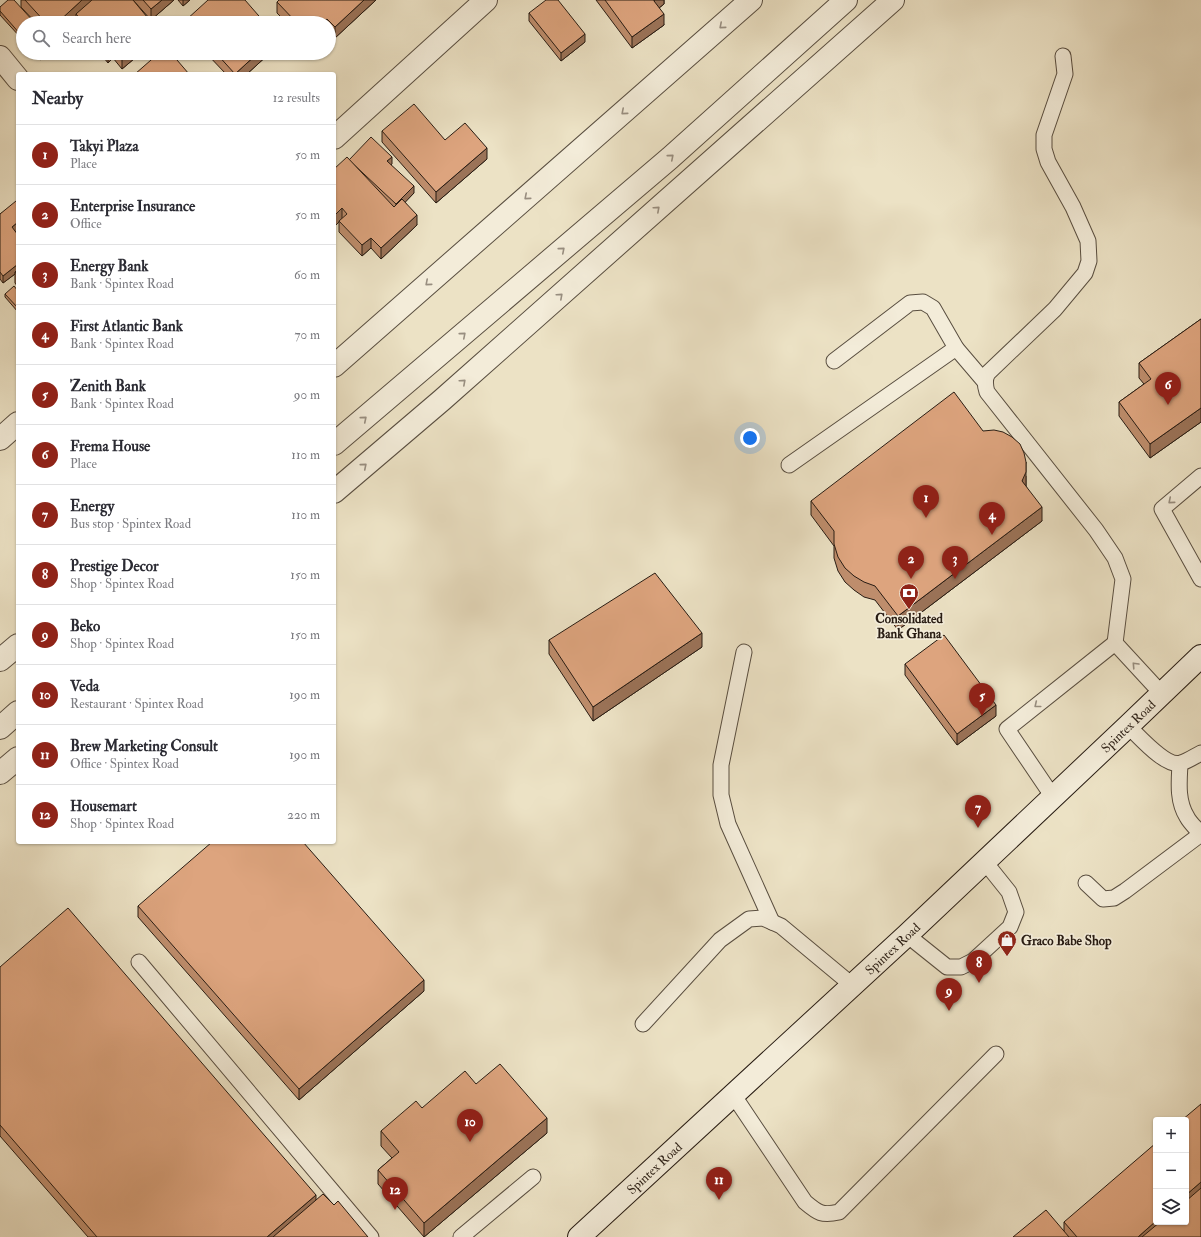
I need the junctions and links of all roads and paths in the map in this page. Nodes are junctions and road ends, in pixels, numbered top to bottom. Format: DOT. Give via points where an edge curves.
graph roads {
  1 [pos="486,0"];
  2 [pos="751,0"];
  3 [pos="846,0"];
  4 [pos="893,0"];
  5 [pos="1063,56"];
  6 [pos="0,57"];
  7 [pos="16,76"];
  8 [pos="336,136"];
  9 [pos="956,348"];
  10 [pos="834,361"];
  11 [pos="336,364"];
  12 [pos="985,382"];
  13 [pos="16,425"];
  14 [pos="0,439"];
  15 [pos="336,442"];
  16 [pos="789,465"];
  17 [pos="1201,476"];
  18 [pos="336,490"];
  19 [pos="1201,579"];
  20 [pos="1115,643"];
  21 [pos="16,646"];
  22 [pos="744,652"];
  23 [pos="1201,657"];
  24 [pos="0,660"];
  25 [pos="1162,694"];
  26 [pos="16,714"];
  27 [pos="1128,726"];
  28 [pos="0,728"];
  29 [pos="1201,753"];
  30 [pos="16,760"];
  31 [pos="1180,764"];
  32 [pos="0,773"];
  33 [pos="1053,797"];
  34 [pos="1201,834"];
  35 [pos="985,862"];
  36 [pos="1086,883"];
  37 [pos="772,922"];
  38 [pos="908,935"];
  39 [pos="139,962"];
  40 [pos="852,985"];
  41 [pos="643,1024"];
  42 [pos="996,1054"];
  43 [pos="734,1096"];
  44 [pos="533,1177"];
  45 [pos="371,1237"];
  46 [pos="461,1237"];
  47 [pos="579,1237"];
  1 -- 8 [label="street"];
  2 -- 11 [label="street, one-way"];
  15 -- 3 [label="street, one-way" via="670,158"];
  18 -- 4 [label="street, one-way" via="442,400"];
  5 -- 12 [label="lane" via="1065,74 1044,136 1044,149 1048,162 1073,206 1088,241 1089,261 1085,273 1056,309 988,373"];
  6 -- 7 [label="street"];
  9 -- 10 [label="lane" via="933,308 923,302 910,303"];
  9 -- 12 [label="lane"];
  9 -- 16 [label="lane"];
  12 -- 20 [label="lane" via="987,392 1096,530 1115,558 1123,579"];
  13 -- 14 [label="street"];
  17 -- 19 [label="lane, one-way" via="1162,509"];
  25 -- 20 [label="lane, one-way"];
  20 -- 33 [label="lane, one-way" via="1007,729"];
  21 -- 24 [label="street"];
  22 -- 37 [label="lane" via="721,765 721,795 728,824"];
  23 -- 25 [label="street, Spintex Road"];
  25 -- 27 [label="street, Spintex Road"];
  26 -- 28 [label="street"];
  27 -- 31 [label="lane" via="1164,759"];
  27 -- 33 [label="street, Spintex Road"];
  29 -- 31 [label="lane"];
  30 -- 32 [label="street"];
  31 -- 34 [label="lane" via="1179,791 1182,805 1186,817"];
  33 -- 35 [label="street, Spintex Road"];
  34 -- 36 [label="lane" via="1114,898 1103,899"];
  35 -- 38 [label="street, Spintex Road"];
  35 -- 38 [label="lane" via="1009,892 1016,912 1010,927 973,961 962,967 947,967"];
  37 -- 40 [label="lane" via="781,926"];
  37 -- 41 [label="lane" via="763,918 749,919 720,940"];
  38 -- 40 [label="street, Spintex Road"];
  39 -- 45 [label="lane"];
  40 -- 43 [label="street, Spintex Road"];
  42 -- 43 [label="lane" via="839,1212 829,1214 816,1212 805,1202"];
  43 -- 47 [label="street, Spintex Road"];
  44 -- 46 [label="lane"];
}
